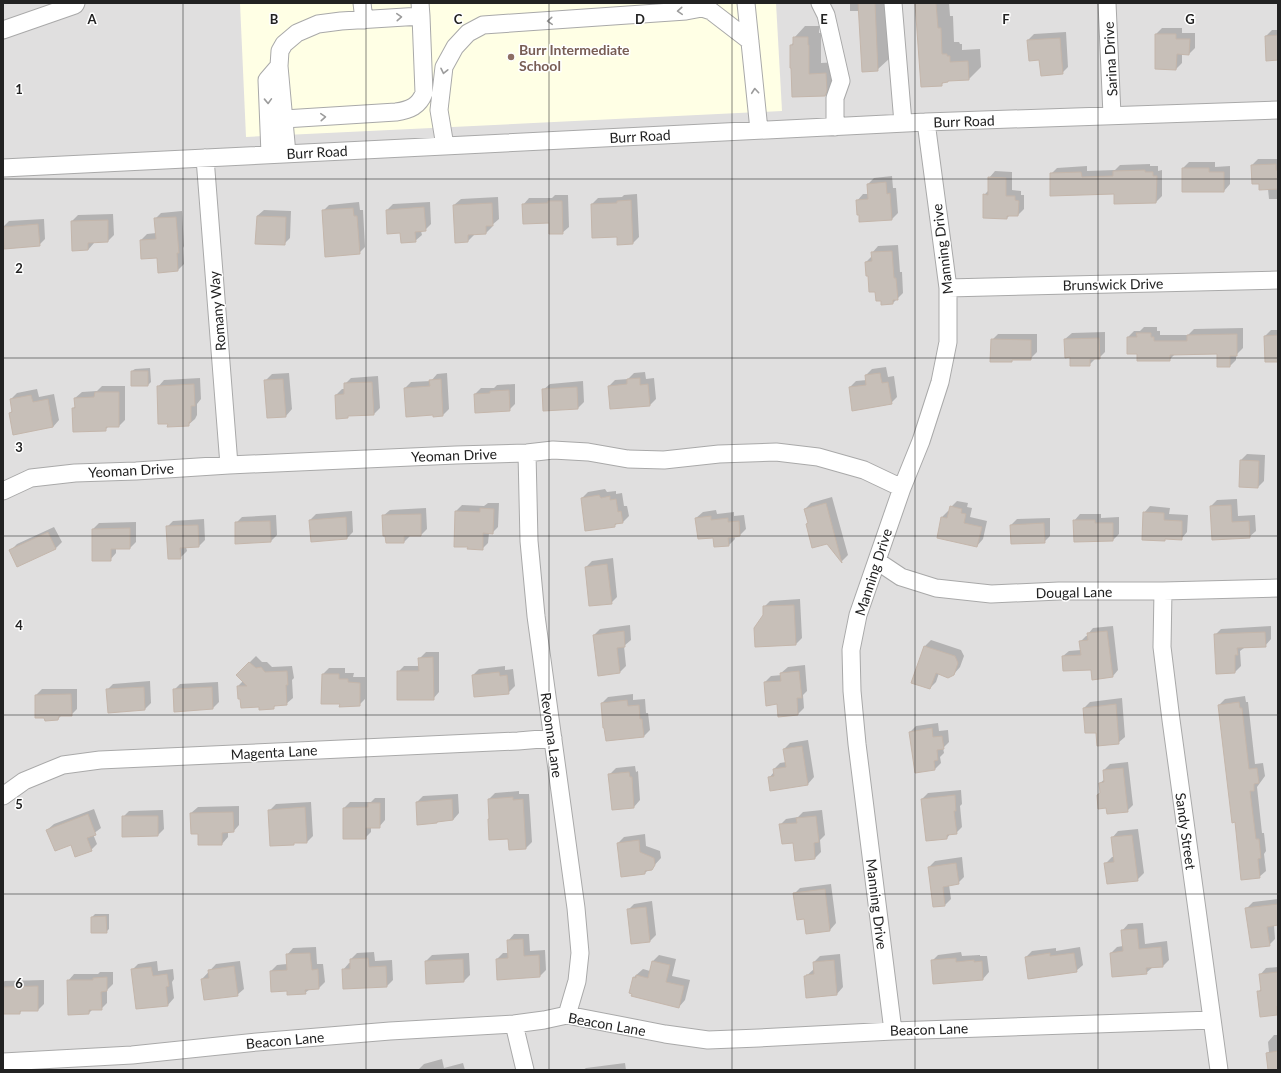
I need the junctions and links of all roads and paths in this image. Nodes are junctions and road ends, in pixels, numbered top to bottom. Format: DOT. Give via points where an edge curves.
graph roads {
  1 [pos="76,3"];
  2 [pos="362,3"];
  3 [pos="746,3"];
  4 [pos="820,3"];
  5 [pos="892,3"];
  6 [pos="1107,3"];
  7 [pos="705,6"];
  8 [pos="420,9"];
  9 [pos="364,20"];
  10 [pos="3,30"];
  11 [pos="750,41"];
  12 [pos="279,66"];
  13 [pos="1278,110"];
  14 [pos="1112,115"];
  15 [pos="284,119"];
  16 [pos="926,122"];
  17 [pos="903,123"];
  18 [pos="834,127"];
  19 [pos="759,130"];
  20 [pos="445,146"];
  21 [pos="270,154"];
  22 [pos="287,154"];
  23 [pos="205,158"];
  24 [pos="3,168"];
  25 [pos="1278,280"];
  26 [pos="948,288"];
  27 [pos="527,453"];
  28 [pos="229,465"];
  29 [pos="902,488"];
  30 [pos="3,490"];
  31 [pos="877,561"];
  32 [pos="1278,588"];
  33 [pos="1163,590"];
  34 [pos="553,738"];
  35 [pos="3,796"];
  36 [pos="567,1015"];
  37 [pos="1212,1020"];
  38 [pos="514,1024"];
  39 [pos="893,1030"];
  40 [pos="3,1062"];
  41 [pos="525,1070"];
  42 [pos="1219,1070"];
  1 -- 10 [label="street"];
  2 -- 9 [label="street"];
  3 -- 11 [label="street"];
  4 -- 18 [label="street" via="826,15 841,81 835,98"];
  5 -- 17 [label="street"];
  6 -- 14 [label="street, Sarina Drive"];
  7 -- 11 [label="street"];
  7 -- 20 [label="street, one-way" via="686,11 483,25 468,33 455,47 444,67 439,110"];
  9 -- 8 [label="street, one-way"];
  15 -- 8 [label="street, one-way" via="396,112 415,106 424,93"];
  9 -- 12 [label="street" via="318,24 297,33 280,51"];
  19 -- 11 [label="street, one-way"];
  12 -- 15 [label="street"];
  12 -- 21 [label="street, one-way" via="267,80"];
  13 -- 14 [label="street, Burr Road"];
  14 -- 16 [label="street, Burr Road"];
  15 -- 22 [label="street"];
  16 -- 17 [label="street, Burr Road"];
  16 -- 26 [label="street, Manning Drive"];
  17 -- 18 [label="street, Burr Road"];
  18 -- 19 [label="street, Burr Road"];
  19 -- 20 [label="street, Burr Road"];
  20 -- 22 [label="street, Burr Road"];
  21 -- 22 [label="street, Burr Road"];
  21 -- 23 [label="street, Burr Road"];
  23 -- 24 [label="street, Burr Road"];
  23 -- 28 [label="street, Romany Way"];
  25 -- 26 [label="street, Brunswick Drive"];
  26 -- 29 [label="street, Manning Drive" via="948,342 940,382 921,441"];
  27 -- 28 [label="street, Yeoman Drive"];
  27 -- 29 [label="street, Yeoman Drive" via="560,450 628,459 664,460 719,454 776,452 818,457 857,468"];
  27 -- 34 [label="street, Revonna Lane" via="529,541 536,616"];
  28 -- 30 [label="street, Yeoman Drive" via="74,473 31,478"];
  29 -- 31 [label="street, Manning Drive"];
  31 -- 33 [label="street, Dougal Lane" via="901,577 936,588 991,594"];
  31 -- 39 [label="street, Manning Drive" via="858,615 851,650 852,691 856,744"];
  32 -- 33 [label="street, Dougal Lane"];
  33 -- 37 [label="street, Sandy Street" via="1163,654"];
  34 -- 35 [label="street, Magenta Lane" via="100,760 63,765 24,781"];
  34 -- 36 [label="street, Revonna Lane" via="580,953 577,981"];
  36 -- 38 [label="street, Beacon Lane"];
  36 -- 39 [label="street, Beacon Lane" via="708,1040"];
  37 -- 39 [label="street, Beacon Lane"];
  37 -- 42 [label="street, Sandy Street"];
  38 -- 40 [label="street, Beacon Lane" via="390,1031 132,1055"];
  38 -- 41 [label="street"];
}
